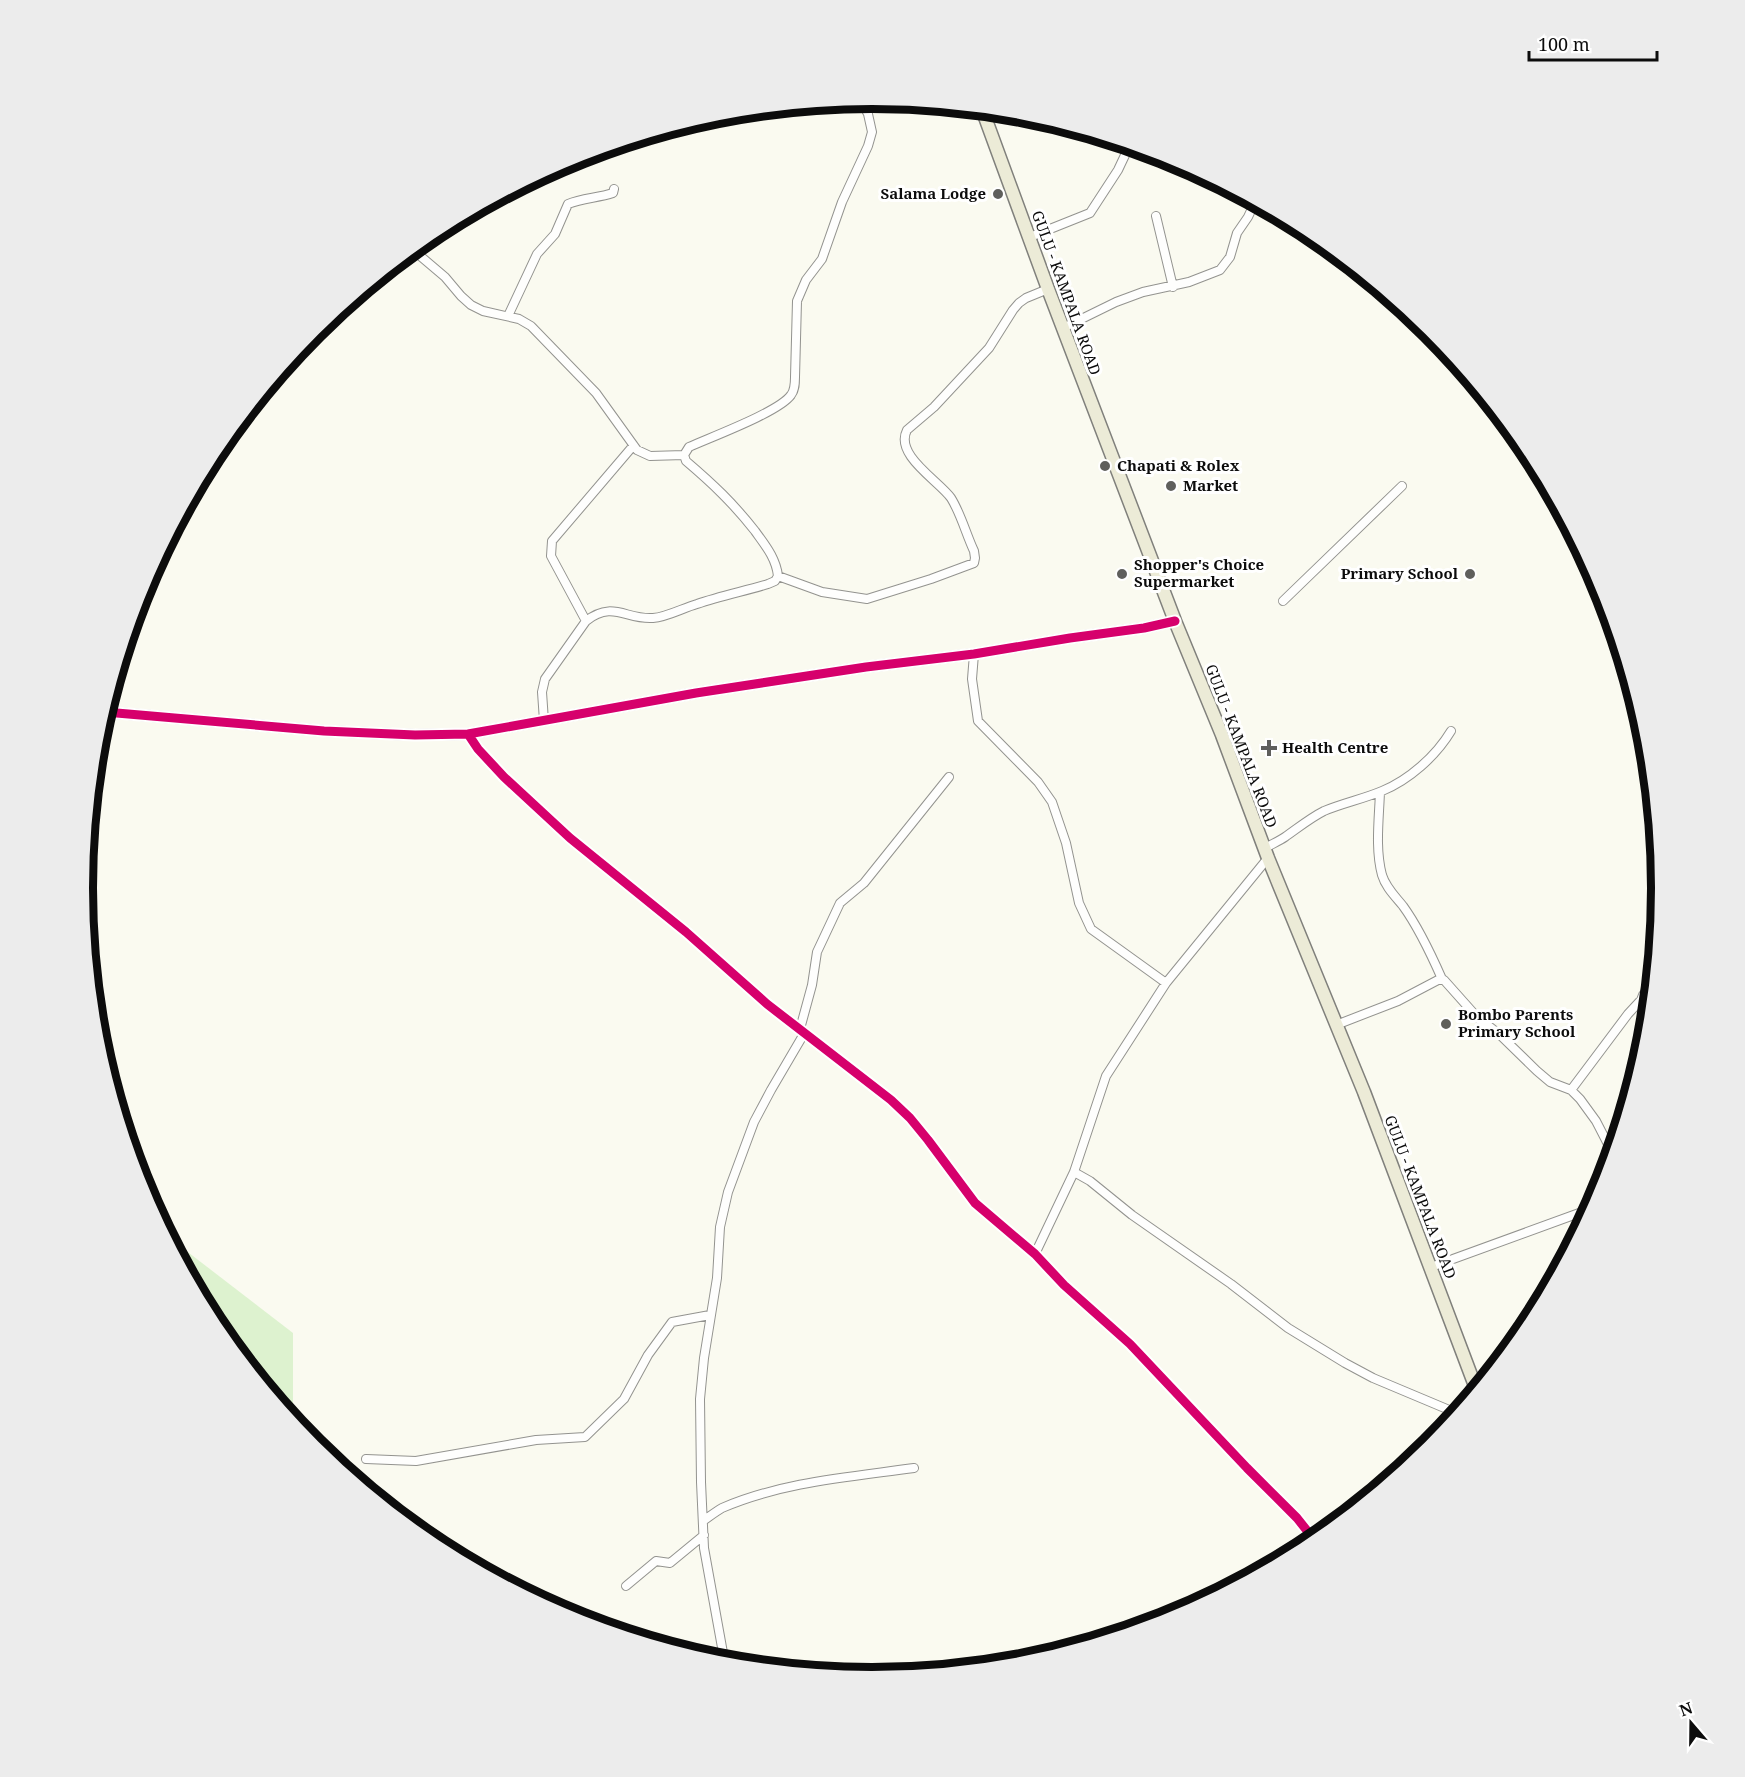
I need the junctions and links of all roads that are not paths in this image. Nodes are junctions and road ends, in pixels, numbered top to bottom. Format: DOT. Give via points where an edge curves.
graph roads {
  1 [pos="866,109"];
  2 [pos="985,118"];
  3 [pos="1127,152"];
  4 [pos="614,189"];
  5 [pos="1252,208"];
  6 [pos="1156,216"];
  7 [pos="1029,237"];
  8 [pos="419,255"];
  9 [pos="1173,287"];
  10 [pos="1048,289"];
  11 [pos="508,316"];
  12 [pos="1063,328"];
  13 [pos="633,446"];
  14 [pos="684,454"];
  15 [pos="1402,486"];
  16 [pos="778,576"];
  17 [pos="1283,600"];
  18 [pos="586,621"];
  19 [pos="1175,621"];
  20 [pos="974,654"];
  21 [pos="114,713"];
  22 [pos="544,721"];
  23 [pos="1451,731"];
  24 [pos="468,734"];
  25 [pos="949,777"];
  26 [pos="1380,792"];
  27 [pos="1267,853"];
  28 [pos="1443,979"];
  29 [pos="1166,983"];
  30 [pos="1645,993"];
  31 [pos="1336,1025"];
  32 [pos="802,1031"];
  33 [pos="1571,1090"];
  34 [pos="1608,1146"];
  35 [pos="1074,1172"];
  36 [pos="1582,1212"];
  37 [pos="1035,1254"];
  38 [pos="1431,1267"];
  39 [pos="710,1315"];
  40 [pos="1474,1383"];
  41 [pos="1451,1411"];
  42 [pos="366,1459"];
  43 [pos="914,1468"];
  44 [pos="703,1521"];
  45 [pos="1310,1534"];
  46 [pos="704,1535"];
  47 [pos="626,1587"];
  48 [pos="723,1654"];
  1 -- 14 [label="street" via="872,132 868,146 822,259 806,280 797,301 791,396 762,415 689,447"];
  2 -- 7 [label="main road, GULU - KAMPALA ROAD"];
  3 -- 7 [label="street" via="1090,213"];
  4 -- 11 [label="street" via="613,193 568,204 555,234 537,254"];
  5 -- 9 [label="street" via="1237,233 1226,265"];
  6 -- 9 [label="street"];
  7 -- 10 [label="main road, GULU - KAMPALA ROAD"];
  8 -- 11 [label="street" via="471,305"];
  9 -- 12 [label="street" via="1116,302"];
  10 -- 12 [label="main road, GULU - KAMPALA ROAD"];
  10 -- 16 [label="street" via="1026,298 1012,310 989,348 905,434 915,461 954,504 974,551 974,563 867,598 822,592"];
  11 -- 13 [label="street" via="531,326 554,348 596,393"];
  12 -- 19 [label="main road, GULU - KAMPALA ROAD"];
  13 -- 14 [label="street" via="650,456"];
  13 -- 18 [label="street" via="552,541 551,556"];
  14 -- 16 [label="street" via="686,461 738,510 774,560"];
  15 -- 17 [label="street"];
  16 -- 18 [label="street" via="768,584 657,618 608,611"];
  18 -- 22 [label="street" via="545,679"];
  19 -- 20 [label="street"];
  19 -- 27 [label="main road, GULU - KAMPALA ROAD"];
  20 -- 22 [label="street" via="696,693"];
  20 -- 29 [label="street" via="972,679 978,721 1038,782 1052,802 1079,903 1091,929"];
  21 -- 24 [label="street" via="324,731"];
  22 -- 24 [label="street"];
  23 -- 26 [label="street" via="1418,769"];
  24 -- 32 [label="street" via="504,777 570,838"];
  25 -- 32 [label="street" via="864,883 840,903 817,952"];
  26 -- 27 [label="street" via="1322,812"];
  26 -- 28 [label="street" via="1378,845 1383,878 1419,932"];
  27 -- 29 [label="street"];
  27 -- 31 [label="main road, GULU - KAMPALA ROAD"];
  28 -- 31 [label="street"];
  28 -- 33 [label="street" via="1477,1017 1537,1071 1550,1082"];
  29 -- 35 [label="street" via="1106,1076"];
  30 -- 33 [label="street"];
  31 -- 38 [label="main road, GULU - KAMPALA ROAD"];
  32 -- 37 [label="street" via="910,1118 975,1203"];
  32 -- 39 [label="street" via="754,1122 728,1192"];
  33 -- 34 [label="street" via="1588,1109"];
  35 -- 37 [label="street"];
  35 -- 41 [label="street" via="1296,1333 1373,1378"];
  36 -- 38 [label="street"];
  37 -- 45 [label="street" via="1138,1352"];
  38 -- 40 [label="main road, GULU - KAMPALA ROAD"];
  39 -- 42 [label="street" via="672,1322 624,1399 585,1437 536,1440 416,1461"];
  39 -- 44 [label="street" via="700,1399"];
  43 -- 44 [label="street" via="765,1494 720,1509"];
  44 -- 46 [label="street"];
  46 -- 47 [label="street" via="670,1563 656,1561"];
  46 -- 48 [label="street"];
}
